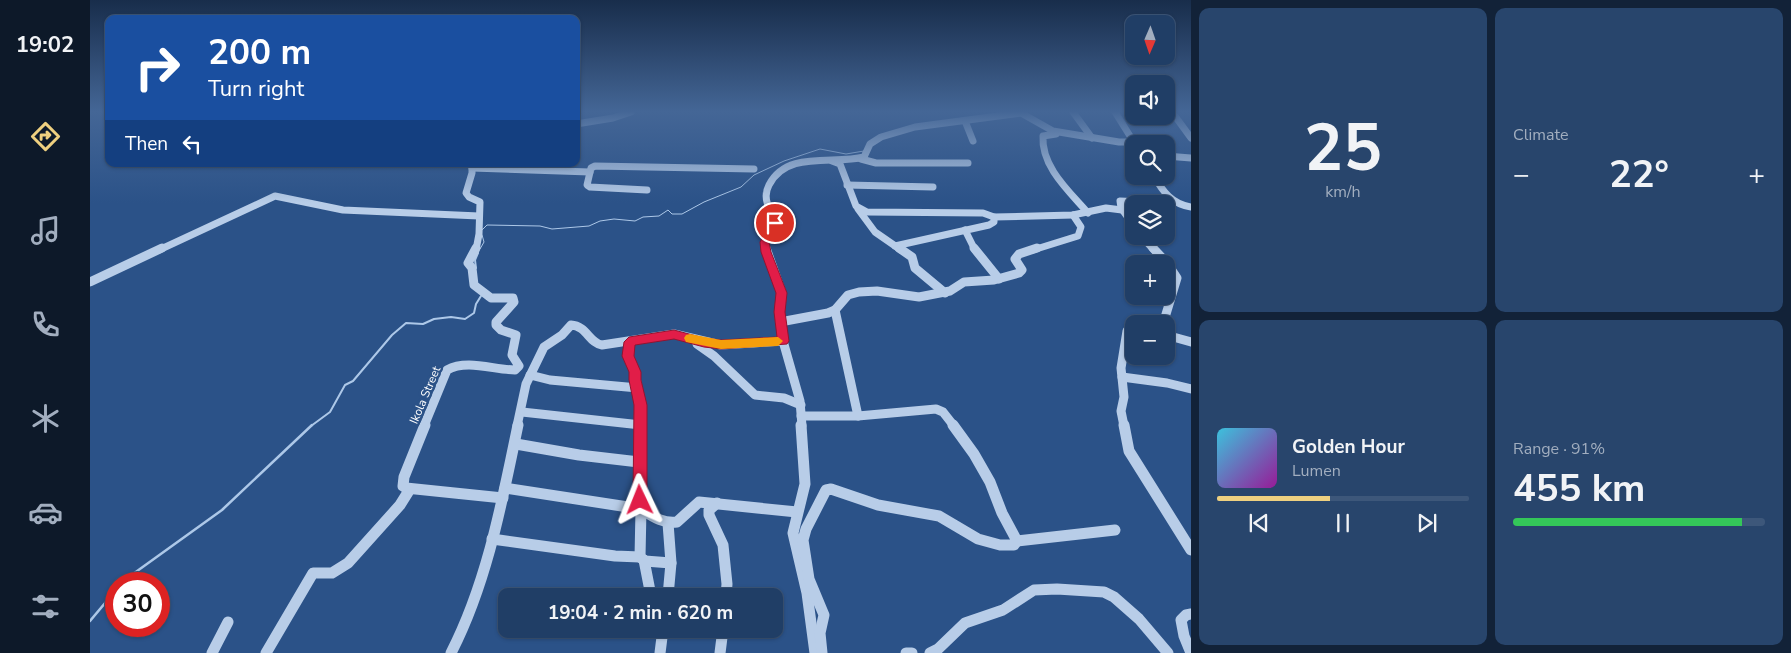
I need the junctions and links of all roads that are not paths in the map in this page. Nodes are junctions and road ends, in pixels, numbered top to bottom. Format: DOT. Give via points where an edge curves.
graph roads {
  1 [pos="872,142"];
  2 [pos="1043,142"];
  3 [pos="1175,157"];
  4 [pos="1191,158"];
  5 [pos="861,159"];
  6 [pos="830,160"];
  7 [pos="968,163"];
  8 [pos="472,167"];
  9 [pos="492,167"];
  10 [pos="754,169"];
  11 [pos="590,172"];
  12 [pos="847,185"];
  13 [pos="932,187"];
  14 [pos="647,190"];
  15 [pos="1125,202"];
  16 [pos="1175,203"];
  17 [pos="1191,207"];
  18 [pos="858,208"];
  19 [pos="1122,210"];
  20 [pos="1088,213"];
  21 [pos="1125,214"];
  22 [pos="1073,215"];
  23 [pos="479,216"];
  24 [pos="994,217"];
  25 [pos="965,230"];
  26 [pos="1150,245"];
  27 [pos="895,246"];
  28 [pos="999,279"];
  29 [pos="90,282"];
  30 [pos="945,293"];
  31 [pos="835,310"];
  32 [pos="1165,315"];
  33 [pos="780,322"];
  34 [pos="687,337"];
  35 [pos="1175,338"];
  36 [pos="783,341"];
  37 [pos="629,342"];
  38 [pos="1191,342"];
  39 [pos="1125,343"];
  40 [pos="530,375"];
  41 [pos="1122,377"];
  42 [pos="638,388"];
  43 [pos="1191,390"];
  44 [pos="801,410"];
  45 [pos="522,412"];
  46 [pos="858,416"];
  47 [pos="640,425"];
  48 [pos="516,444"];
  49 [pos="639,462"];
  50 [pos="410,489"];
  51 [pos="504,493"];
  52 [pos="717,503"];
  53 [pos="641,509"];
  54 [pos="797,512"];
  55 [pos="668,523"];
  56 [pos="1115,530"];
  57 [pos="492,539"];
  58 [pos="1017,541"];
  59 [pos="1191,550"];
  60 [pos="642,558"];
  61 [pos="671,563"];
  62 [pos="649,588"];
  63 [pos="669,588"];
  64 [pos="727,588"];
  65 [pos="1191,614"];
  66 [pos="228,622"];
  67 [pos="662,638"];
  68 [pos="721,638"];
  69 [pos="212,653"];
  70 [pos="266,653"];
  71 [pos="451,653"];
  72 [pos="661,653"];
  73 [pos="669,653"];
  74 [pos="720,653"];
  75 [pos="815,653"];
  76 [pos="822,653"];
  77 [pos="906,653"];
  78 [pos="912,653"];
  79 [pos="930,653"];
  80 [pos="1168,653"];
  81 [pos="1191,653"];
  1 -- 5 [label="street"];
  2 -- 20 [label="street" via="1053,173"];
  3 -- 4 [label="street"];
  5 -- 6 [label="street"];
  5 -- 7 [label="street" via="876,163"];
  6 -- 12 [label="street" via="840,164"];
  6 -- 33 [label="street" via="808,160 787,165 766,188 771,213 776,218 764,242 782,293"];
  8 -- 23 [label="street, Ikola Street" via="466,193 480,202"];
  9 -- 11 [label="street"];
  10 -- 11 [label="street" via="595,166"];
  11 -- 14 [label="street" via="587,184 590,187"];
  12 -- 13 [label="street"];
  12 -- 18 [label="street"];
  15 -- 19 [label="street" via="1120,202"];
  16 -- 17 [label="street"];
  18 -- 24 [label="street" via="871,212 983,213"];
  18 -- 27 [label="street" via="875,232"];
  19 -- 20 [label="street" via="1106,208"];
  19 -- 21 [label="street"];
  20 -- 22 [label="street"];
  22 -- 24 [label="street"];
  22 -- 28 [label="street" via="1081,227 1078,236 1019,254 1015,260 1022,271"];
  23 -- 29 [label="street" via="343,210 275,196"];
  23 -- 50 [label="street, Ikola Street" via="478,242 468,263 472,280 492,298 513,298 514,302 496,325 516,335 512,355 519,366 515,370 450,366 404,477 403,486"];
  24 -- 25 [label="street" via="994,222 989,225"];
  25 -- 27 [label="street"];
  25 -- 28 [label="street" via="971,245"];
  26 -- 32 [label="street" via="1177,278"];
  27 -- 30 [label="street" via="912,257 915,268"];
  28 -- 30 [label="street" via="964,282"];
  30 -- 31 [label="street" via="919,297 867,291 848,295"];
  31 -- 33 [label="street"];
  31 -- 46 [label="street"];
  33 -- 36 [label="street"];
  34 -- 36 [label="street" via="721,345"];
  34 -- 37 [label="street" via="664,335"];
  34 -- 44 [label="street" via="707,350 755,395 784,398"];
  35 -- 38 [label="street"];
  36 -- 44 [label="street"];
  37 -- 40 [label="street" via="596,344 582,327 570,325 544,347"];
  37 -- 42 [label="street" via="628,356"];
  39 -- 41 [label="street"];
  40 -- 42 [label="street" via="550,380"];
  40 -- 45 [label="street"];
  41 -- 43 [label="street"];
  41 -- 59 [label="street" via="1124,397 1121,411 1129,451"];
  42 -- 47 [label="street"];
  44 -- 46 [label="street"];
  44 -- 54 [label="street" via="805,484"];
  45 -- 47 [label="street"];
  45 -- 48 [label="street"];
  46 -- 58 [label="street" via="936,409 943,412 974,454"];
  47 -- 49 [label="street"];
  48 -- 49 [label="street"];
  48 -- 51 [label="street"];
  49 -- 53 [label="street"];
  50 -- 51 [label="street"];
  50 -- 70 [label="street" via="398,509 346,565 335,572 313,573"];
  51 -- 53 [label="street"];
  51 -- 57 [label="street"];
  52 -- 54 [label="street"];
  52 -- 55 [label="street" via="696,502 682,521"];
  52 -- 64 [label="street" via="709,514 723,544"];
  53 -- 55 [label="street"];
  53 -- 60 [label="street"];
  54 -- 75 [label="street" via="793,533 807,593"];
  55 -- 61 [label="street"];
  56 -- 58 [label="street"];
  57 -- 60 [label="street"];
  57 -- 71 [label="street" via="464,628"];
  58 -- 76 [label="street" via="1014,546 1000,545 968,534 940,516 878,505 826,490 803,540 809,579 824,615 820,633"];
  60 -- 61 [label="street"];
  60 -- 62 [label="street"];
  61 -- 63 [label="street"];
  65 -- 81 [label="street" via="1181,620"];
  66 -- 69 [label="street"];
  67 -- 72 [label="street"];
  68 -- 74 [label="street"];
  72 -- 73 [label="street"];
  77 -- 78 [label="street"];
  79 -- 80 [label="street" via="965,623 1003,610 1034,590 1048,588 1104,592 1113,596 1136,616"];
}
